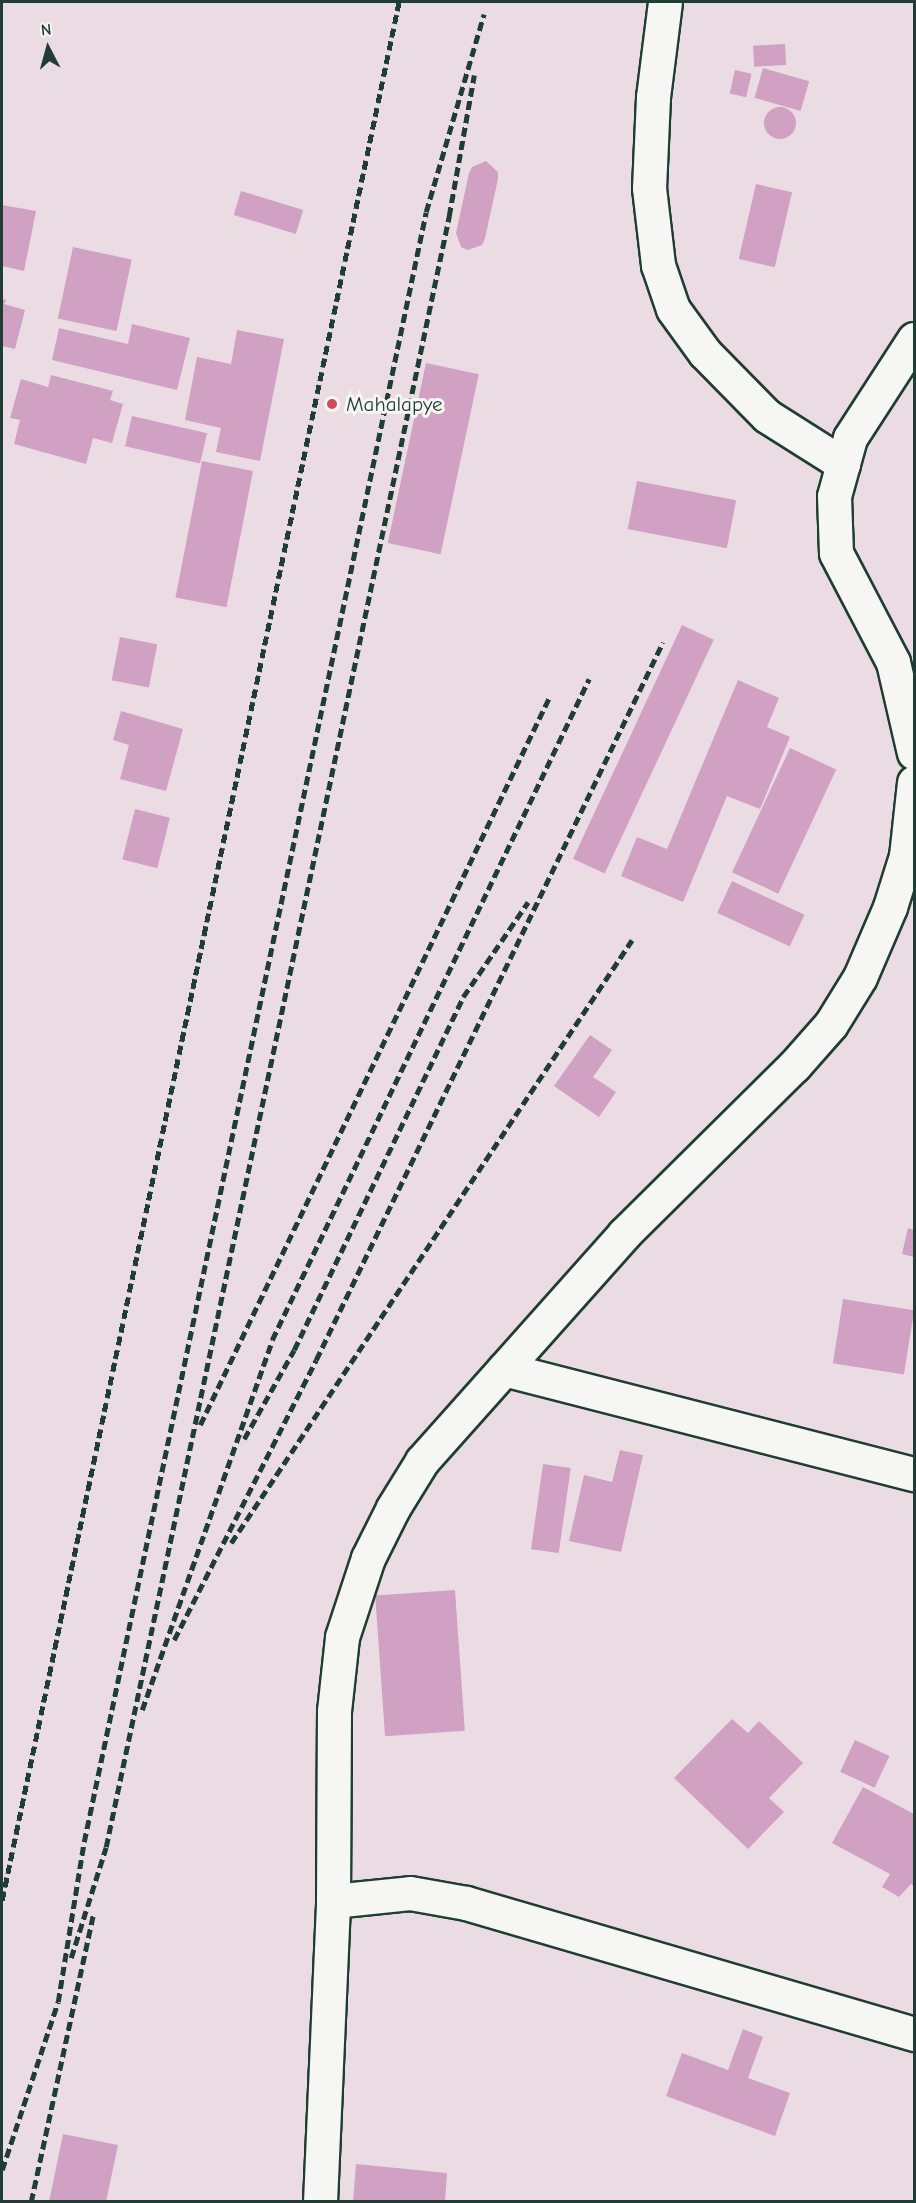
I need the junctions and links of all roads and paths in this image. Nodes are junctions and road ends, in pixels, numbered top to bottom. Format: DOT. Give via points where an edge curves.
graph roads {
  1 [pos="665,2"];
  2 [pos="915,339"];
  3 [pos="843,464"];
  4 [pos="915,753"];
  5 [pos="915,782"];
  6 [pos="910,863"];
  7 [pos="504,1369"];
  8 [pos="915,1474"];
  9 [pos="333,1901"];
  10 [pos="915,2034"];
  11 [pos="320,2202"];
  1 -- 3 [label="street" via="653,97 649,188 658,265 673,309 705,353 767,416"];
  2 -- 3 [label="street" via="850,438"];
  3 -- 4 [label="street" via="834,496 836,553 893,662"];
  5 -- 6 [label="street"];
  6 -- 7 [label="street" via="860,977 831,1024 794,1066 624,1234"];
  7 -- 8 [label="street"];
  7 -- 9 [label="street" via="422,1461 393,1508 354,1596 342,1637 334,1711"];
  9 -- 10 [label="street" via="410,1893 466,1903"];
  9 -- 11 [label="street"];
}
